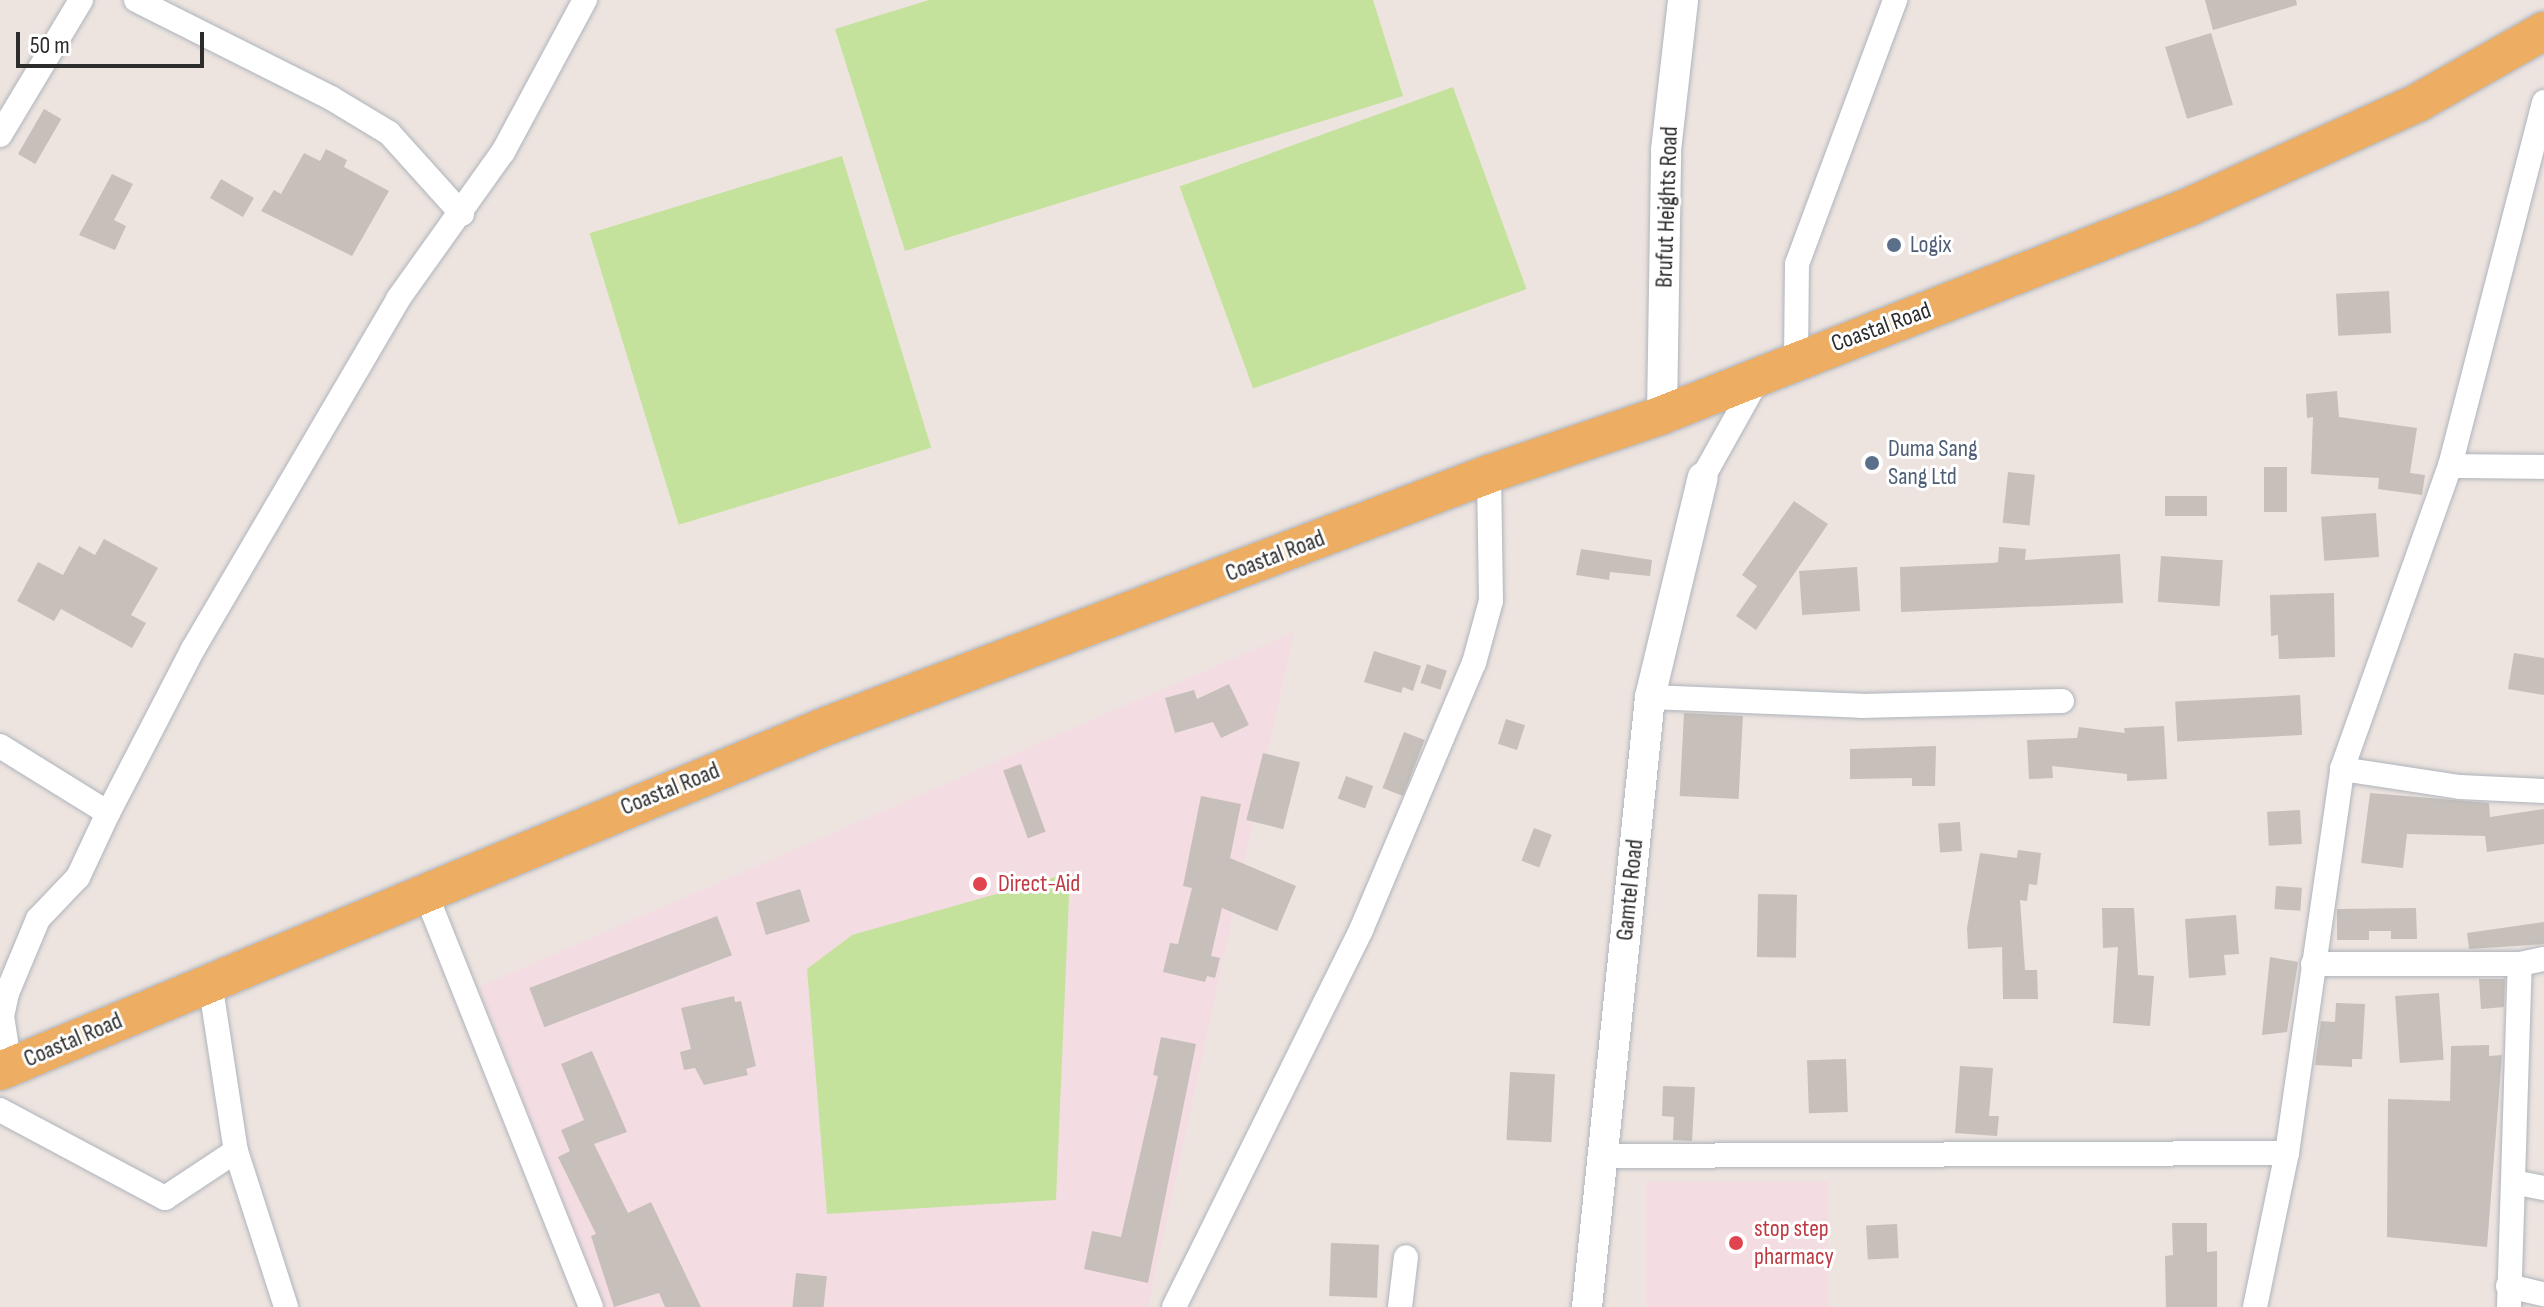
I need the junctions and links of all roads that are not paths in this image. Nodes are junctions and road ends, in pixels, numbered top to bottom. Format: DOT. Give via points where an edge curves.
graph roads {
  1 [pos="81,0"];
  2 [pos="136,0"];
  3 [pos="585,0"];
  4 [pos="1683,0"];
  5 [pos="1895,0"];
  6 [pos="2544,31"];
  7 [pos="2544,102"];
  8 [pos="0,135"];
  9 [pos="462,214"];
  10 [pos="1796,359"];
  11 [pos="1761,373"];
  12 [pos="1662,415"];
  13 [pos="2450,466"];
  14 [pos="2544,467"];
  15 [pos="1489,474"];
  16 [pos="1703,477"];
  17 [pos="1650,697"];
  18 [pos="2062,701"];
  19 [pos="0,746"];
  20 [pos="2342,769"];
  21 [pos="2544,791"];
  22 [pos="108,813"];
  23 [pos="425,892"];
  24 [pos="2544,959"];
  25 [pos="2313,964"];
  26 [pos="2520,964"];
  27 [pos="210,982"];
  28 [pos="5,1069"];
  29 [pos="0,1110"];
  30 [pos="236,1151"];
  31 [pos="2287,1153"];
  32 [pos="1602,1156"];
  33 [pos="2513,1182"];
  34 [pos="2544,1188"];
  35 [pos="1406,1257"];
  36 [pos="2544,1294"];
  37 [pos="2508,1297"];
  38 [pos="286,1307"];
  39 [pos="591,1307"];
  40 [pos="1174,1307"];
  41 [pos="1400,1307"];
  42 [pos="1587,1307"];
  43 [pos="2255,1307"];
  1 -- 8 [label="street"];
  2 -- 9 [label="street" via="389,133"];
  3 -- 9 [label="street" via="503,152"];
  4 -- 12 [label="street, Brufut Heights Road" via="1666,150"];
  5 -- 10 [label="street" via="1797,264"];
  6 -- 10 [label="main road, Coastal Road" via="2419,102 2271,171"];
  7 -- 13 [label="street"];
  9 -- 22 [label="street" via="398,299 193,649"];
  10 -- 11 [label="main road, Coastal Road"];
  11 -- 12 [label="main road, Coastal Road"];
  11 -- 16 [label="street"];
  12 -- 15 [label="main road, Coastal Road"];
  13 -- 14 [label="street"];
  13 -- 20 [label="street"];
  15 -- 23 [label="main road, Coastal Road" via="824,727"];
  15 -- 40 [label="street" via="1491,601 1474,663 1361,930"];
  16 -- 17 [label="street, Gamtel Road"];
  17 -- 18 [label="street" via="1861,706"];
  17 -- 32 [label="street, Gamtel Road"];
  19 -- 22 [label="street"];
  20 -- 21 [label="street" via="2460,787"];
  20 -- 25 [label="street"];
  22 -- 28 [label="street" via="78,877 38,919 7,993 2,1016"];
  23 -- 27 [label="main road, Coastal Road"];
  23 -- 39 [label="street"];
  24 -- 26 [label="street"];
  25 -- 26 [label="street"];
  25 -- 31 [label="street"];
  26 -- 33 [label="street"];
  27 -- 28 [label="main road, Coastal Road"];
  27 -- 30 [label="street"];
  29 -- 30 [label="street" via="165,1198"];
  30 -- 38 [label="street"];
  31 -- 32 [label="street"];
  31 -- 43 [label="street"];
  32 -- 42 [label="street, Gamtel Road"];
  33 -- 34 [label="street"];
  33 -- 37 [label="street"];
  35 -- 41 [label="street"];
  36 -- 37 [label="street"];
}
